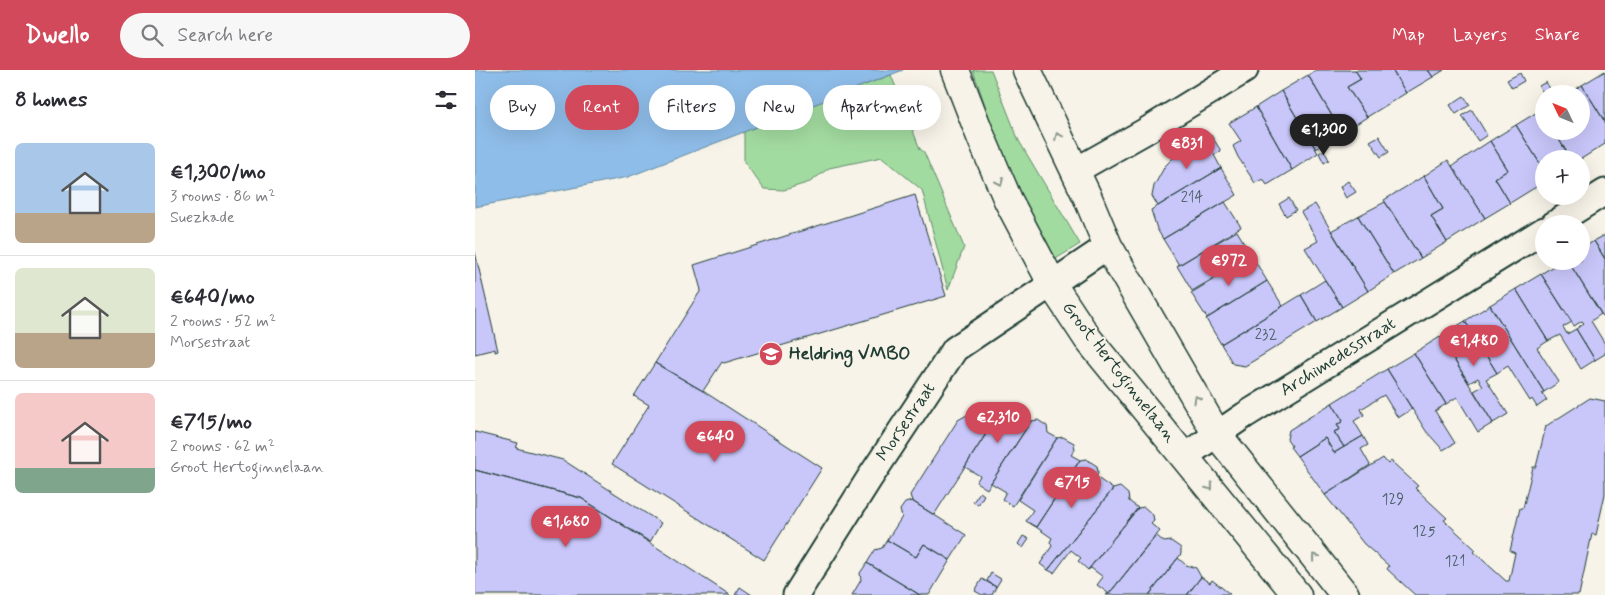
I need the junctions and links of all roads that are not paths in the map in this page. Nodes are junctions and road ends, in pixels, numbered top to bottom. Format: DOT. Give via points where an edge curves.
graph roads {
  1 [pos="1027,70"];
  2 [pos="1245,70"];
  3 [pos="960,81"];
  4 [pos="1075,171"];
  5 [pos="1605,192"];
  6 [pos="1568,215"];
  7 [pos="1535,236"];
  8 [pos="1108,246"];
  9 [pos="1052,283"];
  10 [pos="1216,433"];
  11 [pos="1185,456"];
  12 [pos="796,595"];
  13 [pos="1297,595"];
  14 [pos="1345,595"];
  4 -- 1 [label="street, one-way"];
  2 -- 4 [label="street"];
  3 -- 9 [label="street, Groot Hertoginnelaan, one-way" via="1008,200"];
  4 -- 8 [label="street"];
  5 -- 6 [label="street"];
  7 -- 10 [label="street, Archimedesstraat"];
  8 -- 9 [label="street, Morsestraat"];
  10 -- 8 [label="street, one-way"];
  9 -- 11 [label="street, Groot Hertoginnelaan" via="1088,338"];
  9 -- 12 [label="street, Morsestraat" via="955,349"];
  10 -- 11 [label="street, Archimedesstraat"];
  14 -- 10 [label="street, one-way"];
  11 -- 13 [label="street, Groot Hertoginnelaan, one-way"];
}
